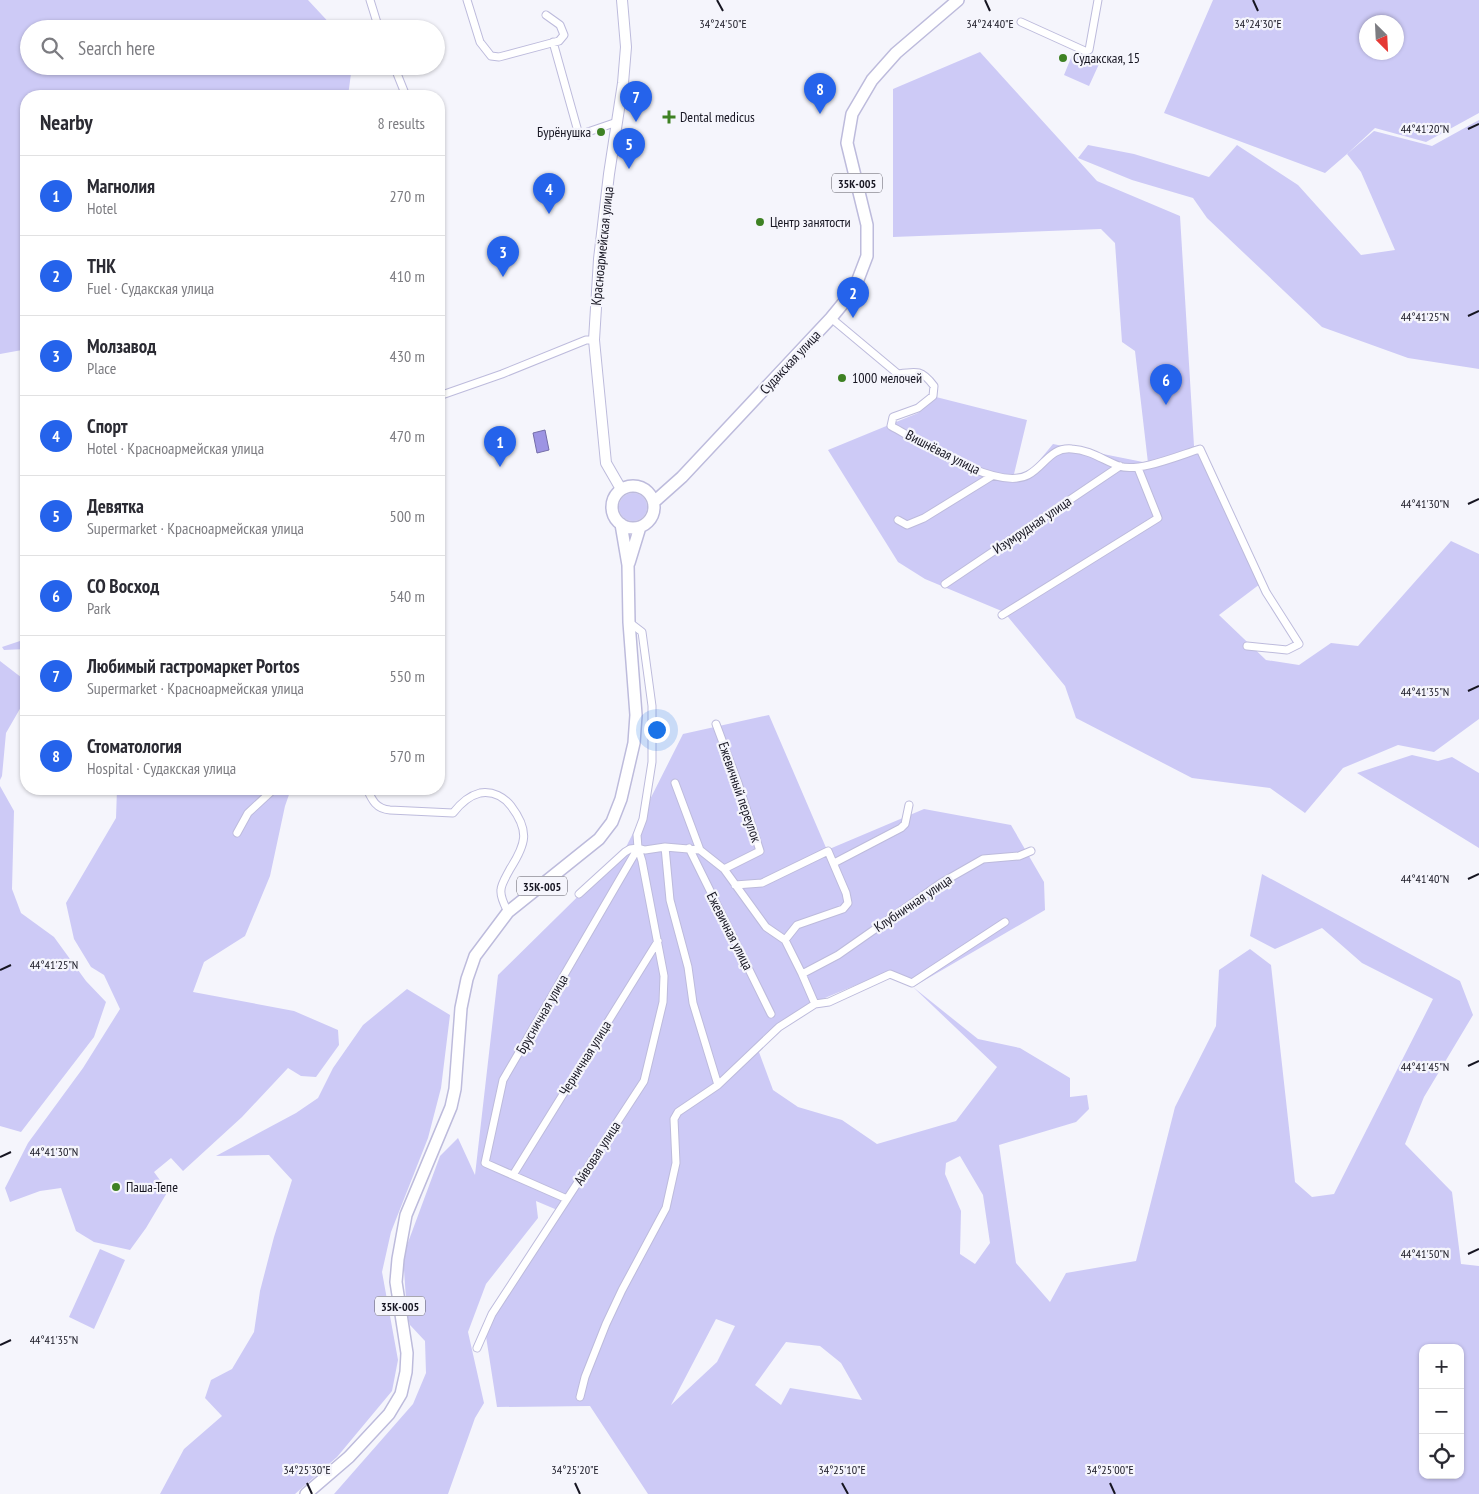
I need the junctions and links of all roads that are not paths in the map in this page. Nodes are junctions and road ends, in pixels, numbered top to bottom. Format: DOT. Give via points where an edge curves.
graph roads {
  1 [pos="370,0"];
  2 [pos="467,0"];
  3 [pos="622,0"];
  4 [pos="958,0"];
  5 [pos="1098,0"];
  6 [pos="546,15"];
  7 [pos="376,20"];
  8 [pos="1022,22"];
  9 [pos="553,42"];
  10 [pos="398,75"];
  11 [pos="404,90"];
  12 [pos="618,122"];
  13 [pos="831,318"];
  14 [pos="594,340"];
  15 [pos="445,394"];
  16 [pos="1120,466"];
  17 [pos="1138,468"];
  18 [pos="992,476"];
  19 [pos="621,489"];
  20 [pos="654,502"];
  21 [pos="898,520"];
  22 [pos="621,524"];
  23 [pos="640,527"];
  24 [pos="628,565"];
  25 [pos="945,584"];
  26 [pos="1002,615"];
  27 [pos="629,622"];
  28 [pos="1247,646"];
  29 [pos="716,724"];
  30 [pos="676,782"];
  31 [pos="268,795"];
  32 [pos="370,795"];
  33 [pos="909,805"];
  34 [pos="237,833"];
  35 [pos="665,847"];
  36 [pos="638,848"];
  37 [pos="688,848"];
  38 [pos="700,850"];
  39 [pos="1031,851"];
  40 [pos="834,863"];
  41 [pos="724,869"];
  42 [pos="735,885"];
  43 [pos="579,894"];
  44 [pos="508,912"];
  45 [pos="1005,922"];
  46 [pos="785,940"];
  47 [pos="658,941"];
  48 [pos="802,974"];
  49 [pos="815,1004"];
  50 [pos="771,1014"];
  51 [pos="718,1084"];
  52 [pos="513,1175"];
  53 [pos="567,1199"];
  54 [pos="477,1348"];
  55 [pos="580,1397"];
  56 [pos="306,1494"];
  1 -- 7 [label="street"];
  2 -- 9 [label="street" via="480,42 491,56 500,57"];
  3 -- 12 [label="main road, Красноармейская улица" via="626,47"];
  4 -- 13 [label="main road, Судакская улица / 35К-005" via="896,53 872,80 852,114 848,143 867,226 868,256 854,290"];
  5 -- 8 [label="street" via="1089,50"];
  6 -- 9 [label="street" via="560,25 564,35"];
  9 -- 12 [label="street" via="579,135"];
  10 -- 11 [label="street"];
  12 -- 14 [label="main road, Красноармейская улица" via="599,259"];
  13 -- 18 [label="street, Вишнёвая улица" via="898,374 915,371 927,376 934,386 933,396 918,408 893,417 891,426 968,468"];
  13 -- 20 [label="main road, Судакская улица / 35К-005" via="682,477"];
  14 -- 15 [label="street" via="586,340"];
  14 -- 19 [label="main road, Красноармейская улица" via="606,463"];
  16 -- 17 [label="street, Вишнёвая улица"];
  16 -- 18 [label="street, Вишнёвая улица" via="1095,454 1059,449 1027,476"];
  16 -- 25 [label="street, Изумрудная улица"];
  17 -- 26 [label="street" via="1158,518"];
  17 -- 28 [label="street" via="1200,449 1266,592 1299,644 1287,650"];
  18 -- 21 [label="street" via="924,518 907,524"];
  19 -- 20 [label="main road" via="634,485 647,490"];
  19 -- 22 [label="main road, 35К-005" via="612,500 612,513"];
  20 -- 23 [label="main road, 35К-005" via="654,512 649,521"];
  22 -- 23 [label="main road" via="630,528"];
  22 -- 24 [label="main road, 35К-005"];
  23 -- 24 [label="main road, 35К-005"];
  24 -- 27 [label="main road, 35К-005"];
  27 -- 36 [label="street" via="642,632 652,706 652,762 643,819 637,835"];
  27 -- 44 [label="main road, 35К-005" via="635,689 634,743 621,800 612,822 600,839"];
  29 -- 41 [label="street, Ежевичный переулок" via="760,851"];
  30 -- 38 [label="street"];
  31 -- 34 [label="street" via="248,813"];
  32 -- 44 [label="street" via="376,805 384,810 453,813 462,802 481,793 504,798 524,832 522,850 500,890"];
  33 -- 40 [label="street" via="901,828"];
  35 -- 36 [label="street"];
  35 -- 37 [label="street"];
  35 -- 51 [label="street" via="670,900 688,966 693,1003"];
  36 -- 43 [label="street" via="625,852"];
  36 -- 47 [label="street, Айвовая улица"];
  36 -- 52 [label="street, Брусничная улица" via="503,1080 485,1163"];
  37 -- 38 [label="street"];
  37 -- 50 [label="street, Ежевичная улица"];
  38 -- 41 [label="street"];
  39 -- 48 [label="street, Клубничная улица" via="1019,856 984,859 941,883 838,955"];
  40 -- 42 [label="street" via="828,851 762,883"];
  40 -- 46 [label="street" via="848,903 843,909 796,925"];
  41 -- 42 [label="street"];
  42 -- 46 [label="street" via="766,926"];
  44 -- 56 [label="main road, 35К-005" via="475,956 461,1008 451,1107 406,1215 396,1282 407,1353 401,1394 389,1414 349,1457"];
  45 -- 49 [label="street" via="912,983 890,974 830,1002"];
  46 -- 48 [label="street"];
  47 -- 52 [label="street, Черничная улица"];
  47 -- 53 [label="street, Айвовая улица" via="664,976 663,1002 644,1081"];
  48 -- 49 [label="street"];
  49 -- 51 [label="street" via="779,1027"];
  51 -- 55 [label="street" via="678,1112 674,1119 676,1163 666,1208 606,1324 584,1377"];
  52 -- 53 [label="street"];
  53 -- 54 [label="street, Айвовая улица" via="492,1314"];
}
